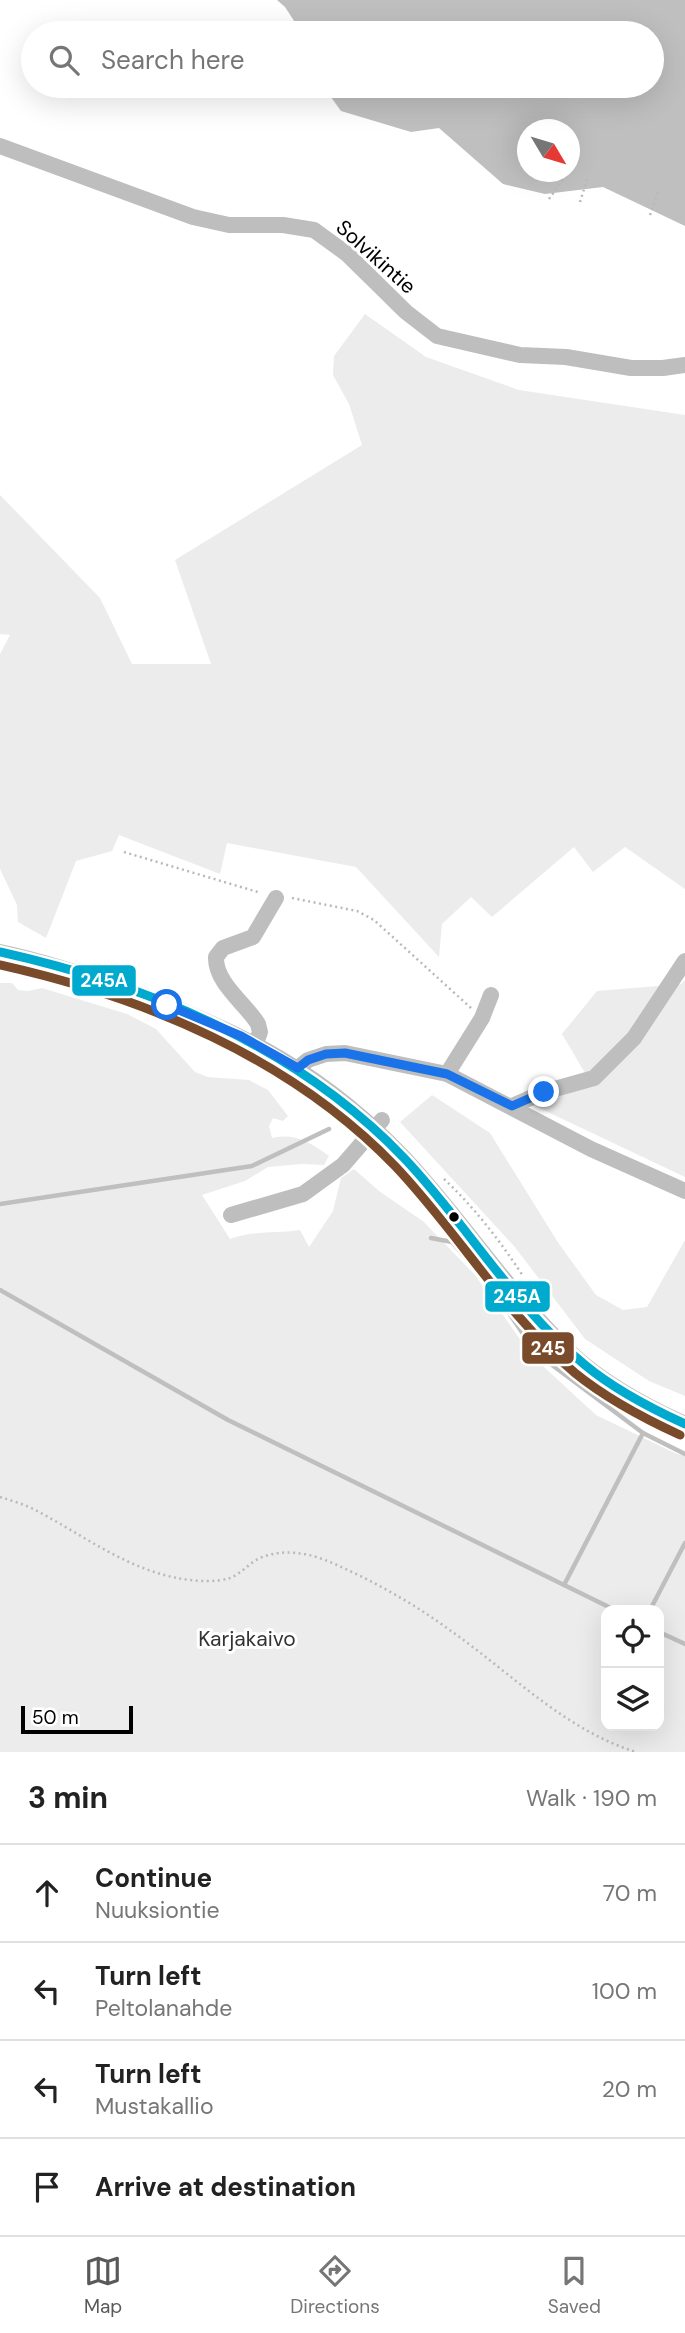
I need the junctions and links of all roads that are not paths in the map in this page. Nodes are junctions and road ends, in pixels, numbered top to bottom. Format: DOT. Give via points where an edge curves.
graph roads {
  1 [pos="0,146"];
  2 [pos="685,365"];
  3 [pos="276,898"];
  4 [pos="0,952"];
  5 [pos="685,961"];
  6 [pos="491,995"];
  7 [pos="256,1043"];
  8 [pos="298,1068"];
  9 [pos="447,1074"];
  10 [pos="512,1106"];
  11 [pos="378,1125"];
  12 [pos="685,1191"];
  13 [pos="231,1215"];
  14 [pos="685,1424"];
  1 -- 2 [label="street, Solvikintie" via="193,217 229,225 314,230 437,336 520,355 631,368"];
  3 -- 7 [label="street" via="253,937 223,948 216,957 228,986 258,1024"];
  4 -- 7 [label="street" via="126,989"];
  5 -- 10 [label="street" via="634,1038 594,1078"];
  6 -- 9 [label="street"];
  7 -- 8 [label="street"];
  8 -- 9 [label="street" via="326,1054 345,1053"];
  8 -- 11 [label="street"];
  9 -- 10 [label="street"];
  10 -- 12 [label="street" via="591,1149"];
  11 -- 13 [label="street" via="343,1165 303,1194"];
  11 -- 14 [label="street" via="573,1355 625,1394"];
}
